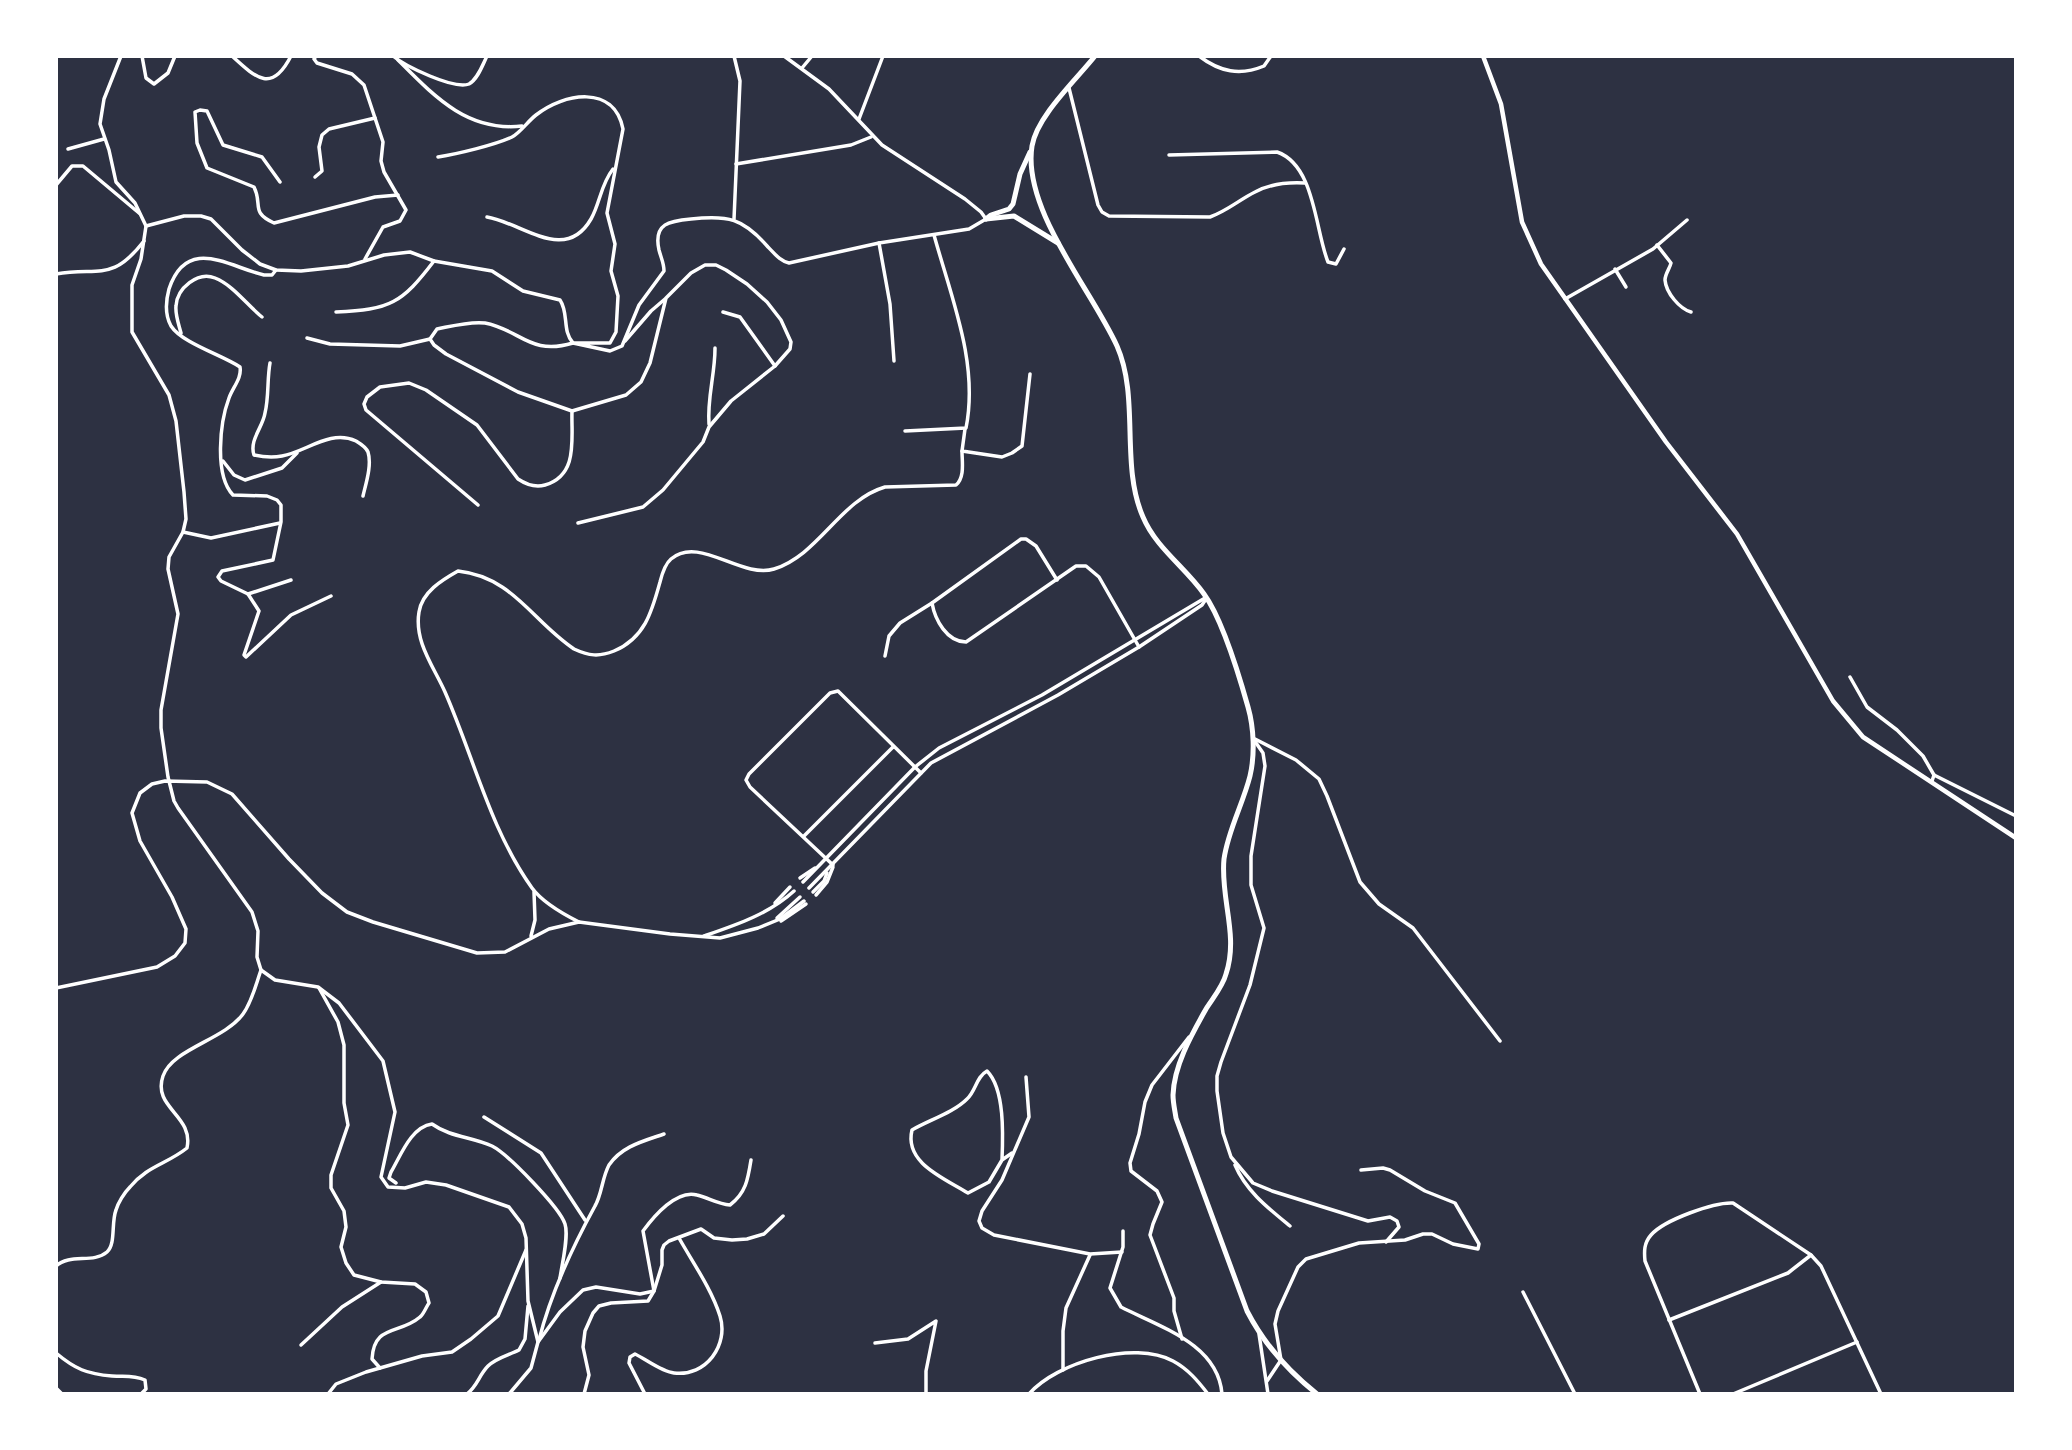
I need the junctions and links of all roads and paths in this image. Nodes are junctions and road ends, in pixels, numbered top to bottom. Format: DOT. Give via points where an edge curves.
graph roads {
  1 [pos="121,56"];
  2 [pos="142,56"];
  3 [pos="175,56"];
  4 [pos="232,56"];
  5 [pos="291,56"];
  6 [pos="316,56"];
  7 [pos="393,56"];
  8 [pos="487,56"];
  9 [pos="734,56"];
  10 [pos="784,56"];
  11 [pos="812,56"];
  12 [pos="883,56"];
  13 [pos="1095,56"];
  14 [pos="1199,56"];
  15 [pos="1270,56"];
  16 [pos="1483,56"];
  17 [pos="398,60"];
  18 [pos="802,68"];
  19 [pos="1069,88"];
  20 [pos="375,118"];
  21 [pos="859,119"];
  22 [pos="524,126"];
  23 [pos="871,136"];
  24 [pos="104,139"];
  25 [pos="68,149"];
  26 [pos="1032,149"];
  27 [pos="1169,155"];
  28 [pos="438,157"];
  29 [pos="736,164"];
  30 [pos="615,167"];
  31 [pos="315,177"];
  32 [pos="281,182"];
  33 [pos="1305,183"];
  34 [pos="56,185"];
  35 [pos="398,195"];
  36 [pos="142,215"];
  37 [pos="487,217"];
  38 [pos="734,219"];
  39 [pos="986,219"];
  40 [pos="1686,220"];
  41 [pos="146,226"];
  42 [pos="934,235"];
  43 [pos="145,239"];
  44 [pos="878,243"];
  45 [pos="1060,244"];
  46 [pos="1657,245"];
  47 [pos="1344,250"];
  48 [pos="364,261"];
  49 [pos="434,261"];
  50 [pos="1615,268"];
  51 [pos="276,270"];
  52 [pos="56,274"];
  53 [pos="1626,287"];
  54 [pos="666,298"];
  55 [pos="1565,299"];
  56 [pos="336,312"];
  57 [pos="723,312"];
  58 [pos="1691,312"];
  59 [pos="261,317"];
  60 [pos="181,335"];
  61 [pos="307,338"];
  62 [pos="430,339"];
  63 [pos="573,343"];
  64 [pos="622,345"];
  65 [pos="715,348"];
  66 [pos="894,360"];
  67 [pos="270,363"];
  68 [pos="775,366"];
  69 [pos="1030,374"];
  70 [pos="572,411"];
  71 [pos="709,427"];
  72 [pos="965,428"];
  73 [pos="905,431"];
  74 [pos="962,451"];
  75 [pos="298,452"];
  76 [pos="222,459"];
  77 [pos="363,496"];
  78 [pos="478,505"];
  79 [pos="281,522"];
  80 [pos="578,523"];
  81 [pos="183,532"];
  82 [pos="291,580"];
  83 [pos="1057,580"];
  84 [pos="248,594"];
  85 [pos="331,596"];
  86 [pos="1207,597"];
  87 [pos="932,603"];
  88 [pos="1135,639"];
  89 [pos="1139,647"];
  90 [pos="885,656"];
  91 [pos="1850,677"];
  92 [pos="1253,738"];
  93 [pos="893,747"];
  94 [pos="915,767"];
  95 [pos="921,773"];
  96 [pos="1934,775"];
  97 [pos="1932,781"];
  98 [pos="2016,816"];
  99 [pos="804,836"];
  100 [pos="2016,838"];
  101 [pos="827,859"];
  102 [pos="833,865"];
  103 [pos="802,880"];
  104 [pos="792,889"];
  105 [pos="533,890"];
  106 [pos="803,900"];
  107 [pos="579,922"];
  108 [pos="702,936"];
  109 [pos="531,937"];
  110 [pos="261,970"];
  111 [pos="318,987"];
  112 [pos="56,988"];
  113 [pos="1193,1032"];
  114 [pos="1500,1041"];
  115 [pos="1026,1077"];
  116 [pos="484,1117"];
  117 [pos="664,1134"];
  118 [pos="1012,1153"];
  119 [pos="1231,1157"];
  120 [pos="751,1160"];
  121 [pos="1002,1160"];
  122 [pos="1362,1170"];
  123 [pos="396,1184"];
  124 [pos="783,1216"];
  125 [pos="585,1220"];
  126 [pos="1290,1226"];
  127 [pos="1123,1231"];
  128 [pos="678,1238"];
  129 [pos="1386,1242"];
  130 [pos="527,1249"];
  131 [pos="1122,1252"];
  132 [pos="1090,1254"];
  133 [pos="1811,1255"];
  134 [pos="56,1266"];
  135 [pos="560,1278"];
  136 [pos="382,1282"];
  137 [pos="654,1291"];
  138 [pos="1523,1292"];
  139 [pos="528,1301"];
  140 [pos="1669,1320"];
  141 [pos="1259,1334"];
  142 [pos="1182,1339"];
  143 [pos="538,1342"];
  144 [pos="1857,1342"];
  145 [pos="875,1343"];
  146 [pos="301,1345"];
  147 [pos="56,1353"];
  148 [pos="1281,1360"];
  149 [pos="380,1368"];
  150 [pos="1063,1370"];
  151 [pos="1267,1381"];
  152 [pos="56,1388"];
  153 [pos="62,1394"];
  154 [pos="141,1394"];
  155 [pos="328,1394"];
  156 [pos="467,1394"];
  157 [pos="509,1394"];
  158 [pos="584,1394"];
  159 [pos="645,1394"];
  160 [pos="926,1394"];
  161 [pos="1029,1394"];
  162 [pos="1208,1394"];
  163 [pos="1223,1394"];
  164 [pos="1268,1394"];
  165 [pos="1317,1394"];
  166 [pos="1575,1394"];
  167 [pos="1700,1394"];
  168 [pos="1732,1394"];
  169 [pos="1881,1394"];
  1 -- 24 [label="street" via="101,111"];
  2 -- 3 [label="street" via="146,78 154,84 168,73"];
  4 -- 5 [label="street" via="260,78 272,79"];
  6 -- 20 [label="street" via="317,63 359,79"];
  7 -- 17 [label="street"];
  8 -- 17 [label="street" via="476,78 461,85"];
  9 -- 29 [label="street" via="740,81"];
  10 -- 18 [label="street"];
  11 -- 18 [label="street"];
  12 -- 21 [label="street"];
  13 -- 19 [label="main road"];
  14 -- 15 [label="street" via="1226,71 1241,72 1264,66"];
  16 -- 55 [label="main road" via="1501,103 1524,227 1541,264"];
  17 -- 22 [label="street" via="446,105 480,123"];
  18 -- 21 [label="street"];
  19 -- 26 [label="main road" via="1038,130"];
  19 -- 33 [label="street" via="1098,205 1109,216 1210,217 1257,190"];
  20 -- 31 [label="street" via="329,129 322,135 322,171"];
  20 -- 35 [label="street" via="383,142 384,172"];
  21 -- 23 [label="street"];
  22 -- 28 [label="street" via="509,139"];
  22 -- 30 [label="street" via="556,103 580,96 598,98 621,121"];
  23 -- 29 [label="street" via="851,145"];
  23 -- 39 [label="street" via="965,199"];
  24 -- 25 [label="street"];
  24 -- 36 [label="street" via="116,182"];
  26 -- 39 [label="main road" via="1013,204"];
  26 -- 45 [label="main road" via="1033,185"];
  27 -- 33 [label="street" via="1277,152 1294,162"];
  29 -- 38 [label="street"];
  30 -- 37 [label="street" via="589,222 572,239 540,237"];
  30 -- 63 [label="street" via="607,213 615,244 611,271 618,296 616,332 610,342"];
  32 -- 35 [label="street" via="262,157 223,145 207,111 195,112 197,143 207,168 254,187 258,211 274,223"];
  33 -- 47 [label="street" via="1328,262 1336,264"];
  34 -- 36 [label="street" via="72,166 83,166"];
  35 -- 48 [label="street" via="407,209 405,214 383,227"];
  36 -- 41 [label="street"];
  38 -- 44 [label="street" via="789,263"];
  38 -- 64 [label="street" via="664,224 658,241 664,271 639,305"];
  39 -- 42 [label="street" via="969,229"];
  39 -- 45 [label="main road" via="1014,216"];
  40 -- 46 [label="street"];
  41 -- 43 [label="street"];
  41 -- 51 [label="street" via="184,216 211,219 242,250"];
  42 -- 44 [label="street"];
  42 -- 72 [label="street" via="965,351 970,383"];
  43 -- 52 [label="street" via="122,265"];
  43 -- 81 [label="street" via="132,285 132,332 169,395 176,421 186,519"];
  44 -- 66 [label="street" via="890,304"];
  45 -- 86 [label="main road" via="1122,362 1134,483 1143,517"];
  46 -- 50 [label="street"];
  46 -- 58 [label="street" via="1671,263 1667,287 1675,302"];
  48 -- 49 [label="street" via="410,252"];
  48 -- 51 [label="street" via="301,271"];
  49 -- 56 [label="street" via="402,298 386,306"];
  49 -- 63 [label="street" via="492,271 523,291 560,300 566,332"];
  50 -- 53 [label="street"];
  50 -- 55 [label="street"];
  51 -- 60 [label="street" via="264,275 211,257 191,261 178,271 167,300 170,325"];
  54 -- 64 [label="street"];
  54 -- 68 [label="street" via="705,265 726,270 767,302 789,334 790,349"];
  54 -- 70 [label="street" via="650,363 640,382 626,394"];
  55 -- 97 [label="main road" via="1737,534 1838,709 1864,737"];
  57 -- 68 [label="street" via="740,317"];
  59 -- 60 [label="street" via="217,278 199,277 177,298"];
  60 -- 76 [label="street" via="240,367 220,435"];
  61 -- 62 [label="street" via="330,344 400,346"];
  62 -- 63 [label="street" via="437,329 475,322 539,346"];
  62 -- 70 [label="street" via="446,354 518,392"];
  63 -- 64 [label="street" via="610,351"];
  65 -- 71 [label="street" via="715,377 707,406"];
  67 -- 75 [label="street" via="265,413 252,448 254,454 271,457"];
  68 -- 71 [label="street" via="731,401"];
  69 -- 74 [label="street" via="1022,446 1002,457"];
  70 -- 78 [label="street" via="567,469 552,482 535,486 518,479 477,425 426,390 409,383 373,390 364,404 366,410"];
  71 -- 80 [label="street" via="681,470 647,505"];
  72 -- 73 [label="street"];
  72 -- 74 [label="street"];
  74 -- 105 [label="street" via="962,474 956,485 874,490 799,556 776,568 752,570 705,554 679,553 668,562 642,629 630,642 605,655 573,649 503,585 485,577 458,571 431,589 419,611 420,638 496,824"];
  75 -- 76 [label="street" via="282,468 245,480 234,475"];
  75 -- 77 [label="street" via="331,439 346,438 365,446 369,467"];
  76 -- 79 [label="street" via="230,492 277,500"];
  79 -- 81 [label="street" via="211,538"];
  79 -- 84 [label="street" via="271,562 219,573 220,581"];
  81 -- 110 [label="street" via="171,552 168,569 178,614 161,710 170,788 178,808 251,912 258,931"];
  82 -- 84 [label="street"];
  83 -- 87 [label="street" via="966,642 947,634"];
  83 -- 87 [label="street" via="1036,546 1021,539"];
  83 -- 88 [label="street" via="1076,566 1093,570"];
  84 -- 85 [label="street" via="259,611 246,657 291,615"];
  86 -- 88 [label="street"];
  86 -- 89 [label="street"];
  86 -- 92 [label="main road" via="1236,669"];
  87 -- 90 [label="street" via="892,629"];
  88 -- 89 [label="street"];
  88 -- 94 [label="street" via="1042,695 939,748"];
  89 -- 95 [label="street" via="942,756"];
  91 -- 96 [label="street" via="1867,707 1923,756"];
  92 -- 113 [label="main road" via="1251,775 1224,858 1230,960 1226,977"];
  92 -- 114 [label="street" via="1296,760 1319,779 1360,882 1379,904 1413,928"];
  92 -- 119 [label="street" via="1265,766 1251,885 1264,928 1250,985 1217,1076 1223,1133"];
  93 -- 94 [label="street"];
  93 -- 99 [label="street"];
  93 -- 99 [label="street" via="845,697 830,692 746,780"];
  94 -- 95 [label="street"];
  94 -- 101 [label="street"];
  95 -- 102 [label="street"];
  96 -- 97 [label="street"];
  96 -- 98 [label="street"];
  97 -- 100 [label="main road"];
  99 -- 101 [label="street"];
  101 -- 102 [label="street"];
  101 -- 103 [label="street"];
  102 -- 102 [label="street" via="827,882 813,892 824,881"];
  104 -- 108 [label="street" via="745,921"];
  105 -- 107 [label="street"];
  105 -- 109 [label="street"];
  106 -- 108 [label="street" via="782,918 758,928 720,938"];
  107 -- 108 [label="street"];
  107 -- 109 [label="street"];
  109 -- 112 [label="street" via="505,952 477,953 347,912 322,893 232,794 207,782 159,782 140,793 132,819 173,897 186,929 185,943 157,967"];
  110 -- 111 [label="street" via="275,980"];
  110 -- 134 [label="street" via="244,1014 225,1032 169,1064 162,1078 163,1095 190,1136 187,1148 150,1168 129,1187 116,1209 108,1252"];
  111 -- 130 [label="street" via="339,1003 383,1061 395,1112 381,1177 388,1186 446,1185 509,1207 522,1224"];
  111 -- 136 [label="street" via="338,1022 344,1045 348,1125 331,1175 331,1188 344,1211 341,1247 354,1275"];
  113 -- 141 [label="main road" via="1177,1074 1173,1095 1176,1118"];
  113 -- 142 [label="street" via="1152,1085 1130,1163 1131,1171 1157,1191 1162,1202 1150,1235 1174,1298"];
  115 -- 118 [label="street" via="1029,1117"];
  116 -- 125 [label="street" via="541,1153"];
  117 -- 125 [label="street" via="635,1143 610,1164 596,1204"];
  118 -- 121 [label="street"];
  118 -- 132 [label="street" via="1002,1180 982,1211 982,1228 994,1236"];
  119 -- 126 [label="street" via="1252,1193"];
  119 -- 129 [label="street" via="1254,1183 1272,1191 1368,1221 1390,1217 1398,1221 1399,1227"];
  120 -- 137 [label="street" via="747,1184 730,1205 683,1195 655,1214 643,1231"];
  121 -- 121 [label="street" via="993,1178 968,1193 922,1163 909,1142 912,1130 969,1098 987,1071 999,1098"];
  122 -- 129 [label="street" via="1390,1170 1455,1203 1479,1244 1478,1249 1453,1244 1432,1234"];
  123 -- 135 [label="street" via="389,1178 391,1172 424,1125 492,1146 560,1214 566,1227"];
  124 -- 128 [label="street" via="764,1234 747,1239 714,1238 701,1229"];
  125 -- 135 [label="street"];
  127 -- 131 [label="street"];
  128 -- 137 [label="street" via="664,1245"];
  128 -- 159 [label="street" via="721,1318 720,1345 710,1361 692,1373 671,1373 635,1354 630,1357"];
  129 -- 148 [label="street" via="1359,1243 1306,1259 1298,1267 1275,1324"];
  130 -- 139 [label="street"];
  130 -- 149 [label="street" via="498,1316 471,1339 452,1352"];
  131 -- 132 [label="street"];
  131 -- 142 [label="street" via="1110,1288 1116,1301"];
  132 -- 150 [label="street" via="1066,1308"];
  133 -- 140 [label="street" via="1788,1273"];
  133 -- 140 [label="street" via="1733,1203 1721,1203 1662,1226 1643,1248"];
  133 -- 144 [label="street" via="1821,1266"];
  135 -- 143 [label="street"];
  136 -- 146 [label="street" via="342,1307"];
  136 -- 149 [label="street" via="415,1284 426,1292 429,1303 421,1317 382,1334 373,1347 372,1359"];
  137 -- 143 [label="street" via="583,1290"];
  137 -- 158 [label="street" via="648,1301 611,1303 593,1313 583,1347 589,1375"];
  138 -- 166 [label="street"];
  139 -- 143 [label="street"];
  139 -- 156 [label="street" via="525,1339 519,1350 486,1367"];
  140 -- 167 [label="street"];
  141 -- 148 [label="main road"];
  141 -- 151 [label="street"];
  142 -- 163 [label="street" via="1209,1359"];
  143 -- 157 [label="street" via="531,1368"];
  144 -- 168 [label="street"];
  144 -- 169 [label="street"];
  145 -- 160 [label="street" via="908,1339 936,1321"];
  147 -- 154 [label="street" via="76,1370 145,1380"];
  148 -- 151 [label="street"];
  148 -- 165 [label="main road"];
  149 -- 155 [label="street" via="337,1384"];
  150 -- 161 [label="street" via="1038,1383"];
  150 -- 162 [label="street" via="1119,1353 1151,1354 1188,1370"];
  151 -- 164 [label="street"];
  152 -- 153 [label="street"];
}
